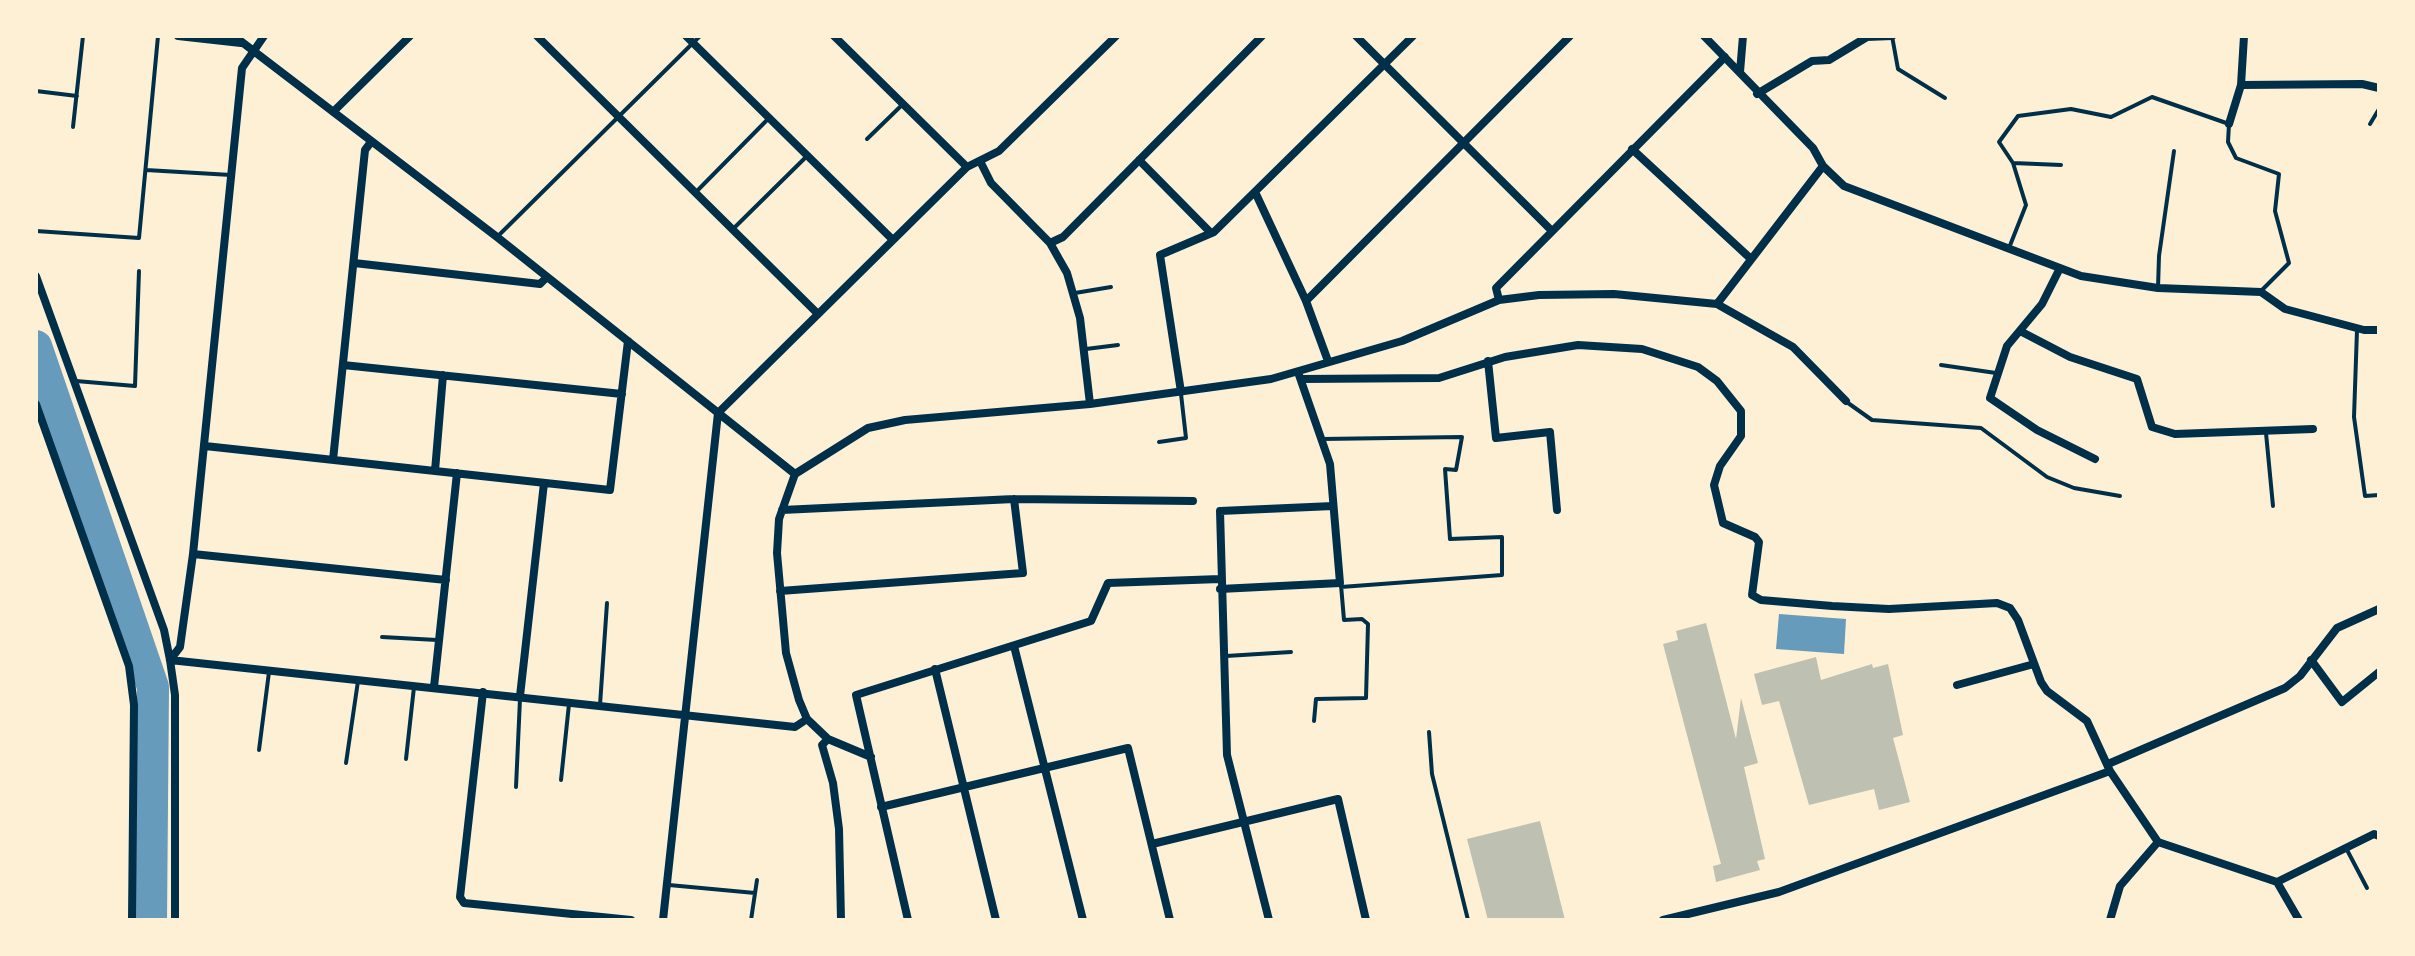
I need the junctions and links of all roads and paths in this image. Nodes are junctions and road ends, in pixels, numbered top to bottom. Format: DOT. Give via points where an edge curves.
graph roads {
  1 [pos="83,36"];
  2 [pos="158,36"];
  3 [pos="178,36"];
  4 [pos="234,36"];
  5 [pos="264,36"];
  6 [pos="410,36"];
  7 [pos="537,36"];
  8 [pos="834,36"];
  9 [pos="1116,36"];
  10 [pos="1262,36"];
  11 [pos="1356,36"];
  12 [pos="1413,36"];
  13 [pos="1570,36"];
  14 [pos="1704,36"];
  15 [pos="1743,36"];
  16 [pos="1892,36"];
  17 [pos="2244,36"];
  18 [pos="693,38"];
  19 [pos="242,43"];
  20 [pos="252,50"];
  21 [pos="1725,57"];
  22 [pos="1385,65"];
  23 [pos="1740,72"];
  24 [pos="2241,85"];
  25 [pos="2379,88"];
  26 [pos="36,91"];
  27 [pos="1757,94"];
  28 [pos="77,96"];
  29 [pos="1945,98"];
  30 [pos="903,104"];
  31 [pos="2379,109"];
  32 [pos="333,112"];
  33 [pos="618,117"];
  34 [pos="769,118"];
  35 [pos="2229,124"];
  36 [pos="2370,124"];
  37 [pos="73,127"];
  38 [pos="867,139"];
  39 [pos="371,142"];
  40 [pos="1464,142"];
  41 [pos="1632,149"];
  42 [pos="2174,151"];
  43 [pos="807,156"];
  44 [pos="1139,160"];
  45 [pos="980,161"];
  46 [pos="2013,163"];
  47 [pos="2061,165"];
  48 [pos="1823,166"];
  49 [pos="967,167"];
  50 [pos="146,170"];
  51 [pos="234,175"];
  52 [pos="695,193"];
  53 [pos="1256,194"];
  54 [pos="732,230"];
  55 [pos="1551,230"];
  56 [pos="36,231"];
  57 [pos="1211,233"];
  58 [pos="497,237"];
  59 [pos="893,240"];
  60 [pos="1050,243"];
  61 [pos="2009,248"];
  62 [pos="1751,259"];
  63 [pos="354,263"];
  64 [pos="2060,268"];
  65 [pos="139,271"];
  66 [pos="36,276"];
  67 [pos="546,278"];
  68 [pos="1111,287"];
  69 [pos="2158,288"];
  70 [pos="2261,292"];
  71 [pos="1073,294"];
  72 [pos="1499,300"];
  73 [pos="1306,301"];
  74 [pos="1717,304"];
  75 [pos="818,314"];
  76 [pos="2357,328"];
  77 [pos="2379,330"];
  78 [pos="2020,331"];
  79 [pos="628,341"];
  80 [pos="1118,345"];
  81 [pos="1083,349"];
  82 [pos="1328,361"];
  83 [pos="1488,361"];
  84 [pos="343,365"];
  85 [pos="1941,365"];
  86 [pos="1996,373"];
  87 [pos="443,375"];
  88 [pos="1299,375"];
  89 [pos="73,381"];
  90 [pos="1181,392"];
  91 [pos="622,394"];
  92 [pos="1846,401"];
  93 [pos="36,404"];
  94 [pos="1090,404"];
  95 [pos="718,413"];
  96 [pos="2313,429"];
  97 [pos="2266,431"];
  98 [pos="1322,439"];
  99 [pos="1159,442"];
  100 [pos="205,446"];
  101 [pos="2095,459"];
  102 [pos="333,460"];
  103 [pos="435,471"];
  104 [pos="457,473"];
  105 [pos="795,474"];
  106 [pos="544,483"];
  107 [pos="2379,495"];
  108 [pos="2120,496"];
  109 [pos="1014,499"];
  110 [pos="1193,501"];
  111 [pos="1333,506"];
  112 [pos="2273,506"];
  113 [pos="782,510"];
  114 [pos="1557,510"];
  115 [pos="193,554"];
  116 [pos="446,580"];
  117 [pos="1220,584"];
  118 [pos="1341,585"];
  119 [pos="780,591"];
  120 [pos="607,603"];
  121 [pos="2379,609"];
  122 [pos="382,637"];
  123 [pos="439,640"];
  124 [pos="1014,646"];
  125 [pos="1291,652"];
  126 [pos="1224,656"];
  127 [pos="170,660"];
  128 [pos="2311,660"];
  129 [pos="2034,664"];
  130 [pos="269,669"];
  131 [pos="935,669"];
  132 [pos="2379,672"];
  133 [pos="358,679"];
  134 [pos="414,685"];
  135 [pos="1957,685"];
  136 [pos="434,687"];
  137 [pos="483,692"];
  138 [pos="520,696"];
  139 [pos="569,702"];
  140 [pos="600,705"];
  141 [pos="683,715"];
  142 [pos="807,719"];
  143 [pos="1314,721"];
  144 [pos="1429,732"];
  145 [pos="828,739"];
  146 [pos="259,750"];
  147 [pos="871,757"];
  148 [pos="406,759"];
  149 [pos="346,763"];
  150 [pos="2109,768"];
  151 [pos="1046,769"];
  152 [pos="561,780"];
  153 [pos="516,787"];
  154 [pos="964,788"];
  155 [pos="881,807"];
  156 [pos="1245,821"];
  157 [pos="2379,836"];
  158 [pos="2158,842"];
  159 [pos="1152,844"];
  160 [pos="2346,848"];
  161 [pos="757,880"];
  162 [pos="2277,882"];
  163 [pos="667,884"];
  164 [pos="2367,888"];
  165 [pos="755,893"];
  166 [pos="132,920"];
  167 [pos="175,920"];
  168 [pos="631,920"];
  169 [pos="663,920"];
  170 [pos="751,920"];
  171 [pos="841,920"];
  172 [pos="908,920"];
  173 [pos="996,920"];
  174 [pos="1083,920"];
  175 [pos="1170,920"];
  176 [pos="1269,920"];
  177 [pos="1366,920"];
  178 [pos="1468,920"];
  179 [pos="1663,920"];
  180 [pos="2110,920"];
  181 [pos="2299,920"];
  1 -- 28 [label="lane"];
  2 -- 50 [label="lane"];
  3 -- 19 [label="street"];
  4 -- 19 [label="street"];
  5 -- 20 [label="street"];
  6 -- 32 [label="street"];
  7 -- 33 [label="street"];
  8 -- 30 [label="street"];
  9 -- 45 [label="street" via="999,151"];
  10 -- 44 [label="street"];
  11 -- 22 [label="street"];
  12 -- 22 [label="street"];
  13 -- 40 [label="street"];
  14 -- 21 [label="street"];
  15 -- 23 [label="street"];
  16 -- 27 [label="street" via="1867,37"];
  16 -- 29 [label="lane" via="1898,69"];
  17 -- 24 [label="street"];
  18 -- 33 [label="lane"];
  18 -- 34 [label="street"];
  19 -- 20 [label="street"];
  20 -- 32 [label="street"];
  20 -- 51 [label="street" via="242,68"];
  21 -- 23 [label="street"];
  21 -- 41 [label="street"];
  22 -- 40 [label="street"];
  22 -- 53 [label="street"];
  23 -- 27 [label="street"];
  24 -- 25 [label="street"];
  24 -- 35 [label="street"];
  26 -- 28 [label="lane"];
  27 -- 48 [label="street" via="1813,148"];
  28 -- 37 [label="lane"];
  30 -- 38 [label="lane"];
  30 -- 49 [label="street"];
  31 -- 36 [label="lane"];
  32 -- 39 [label="street"];
  33 -- 52 [label="street"];
  33 -- 58 [label="lane"];
  34 -- 43 [label="street"];
  34 -- 52 [label="lane"];
  35 -- 46 [label="lane" via="2152,97 2111,117 2071,109 2018,116 1999,142"];
  35 -- 70 [label="lane" via="2228,142 2236,158 2279,174 2275,211 2289,263"];
  39 -- 58 [label="street"];
  39 -- 63 [label="street" via="365,150"];
  40 -- 55 [label="street"];
  40 -- 73 [label="street"];
  41 -- 55 [label="street"];
  41 -- 62 [label="street"];
  42 -- 69 [label="lane"];
  43 -- 54 [label="lane"];
  43 -- 59 [label="street"];
  44 -- 57 [label="street"];
  44 -- 60 [label="street" via="1063,237"];
  45 -- 49 [label="street"];
  45 -- 60 [label="street" via="991,183"];
  46 -- 47 [label="lane"];
  46 -- 61 [label="lane" via="2026,205"];
  48 -- 61 [label="street" via="1844,186"];
  48 -- 62 [label="street"];
  49 -- 59 [label="street"];
  50 -- 51 [label="lane"];
  50 -- 56 [label="lane" via="139,238"];
  51 -- 100 [label="street"];
  52 -- 54 [label="street"];
  53 -- 57 [label="street"];
  53 -- 73 [label="street"];
  54 -- 75 [label="street"];
  55 -- 72 [label="street" via="1496,288"];
  57 -- 90 [label="street" via="1160,255"];
  58 -- 67 [label="street"];
  59 -- 75 [label="street"];
  60 -- 71 [label="street"];
  61 -- 64 [label="street"];
  62 -- 74 [label="street"];
  63 -- 67 [label="street" via="540,284"];
  63 -- 84 [label="street"];
  64 -- 69 [label="street"];
  64 -- 78 [label="street" via="2042,304"];
  65 -- 89 [label="lane" via="135,386"];
  66 -- 89 [label="street"];
  67 -- 79 [label="street"];
  68 -- 71 [label="lane"];
  69 -- 70 [label="street"];
  70 -- 76 [label="street" via="2285,309"];
  71 -- 81 [label="street"];
  72 -- 74 [label="street" via="1614,294"];
  72 -- 82 [label="street" via="1402,341"];
  73 -- 82 [label="street"];
  74 -- 92 [label="street" via="1793,347"];
  75 -- 95 [label="street"];
  76 -- 77 [label="street"];
  76 -- 107 [label="lane" via="2354,417 2365,496"];
  78 -- 86 [label="street"];
  78 -- 97 [label="street" via="2070,357 2137,379 2152,427 2175,434"];
  79 -- 91 [label="street"];
  79 -- 95 [label="street"];
  80 -- 81 [label="lane"];
  81 -- 94 [label="street"];
  82 -- 88 [label="street"];
  83 -- 88 [label="street" via="1439,378"];
  83 -- 114 [label="street" via="1496,438 1550,432"];
  83 -- 129 [label="street" via="1588,345 1642,349 1698,367 1741,411 1741,436 1714,485 1723,523 1759,542 1752,595 1761,600 1889,609 1997,603 2014,612"];
  84 -- 87 [label="street"];
  84 -- 102 [label="street"];
  85 -- 86 [label="lane"];
  86 -- 101 [label="street" via="1990,398 2037,430"];
  87 -- 91 [label="street"];
  87 -- 103 [label="street"];
  88 -- 90 [label="street"];
  88 -- 98 [label="street"];
  89 -- 127 [label="street" via="164,630"];
  90 -- 94 [label="street"];
  90 -- 99 [label="lane" via="1186,438"];
  91 -- 106 [label="street" via="610,490"];
  92 -- 108 [label="lane" via="1872,420 1981,428 2047,477"];
  93 -- 166 [label="street" via="129,666 134,705"];
  94 -- 105 [label="street" via="868,428"];
  95 -- 105 [label="street"];
  95 -- 141 [label="street"];
  96 -- 97 [label="street"];
  97 -- 112 [label="lane"];
  98 -- 111 [label="street"];
  98 -- 118 [label="lane" via="1462,437 1456,470 1445,469 1450,539 1502,537 1502,575"];
  100 -- 102 [label="street"];
  100 -- 115 [label="street"];
  102 -- 103 [label="street"];
  103 -- 104 [label="street"];
  104 -- 106 [label="street"];
  104 -- 116 [label="street"];
  105 -- 113 [label="street"];
  106 -- 138 [label="street"];
  109 -- 110 [label="street"];
  109 -- 113 [label="street"];
  109 -- 119 [label="street" via="1023,573"];
  111 -- 117 [label="street" via="1220,511"];
  111 -- 118 [label="street"];
  113 -- 119 [label="street"];
  115 -- 116 [label="street"];
  115 -- 127 [label="street" via="180,647"];
  116 -- 123 [label="street"];
  117 -- 118 [label="street"];
  117 -- 124 [label="street" via="1108,583 1091,621"];
  117 -- 126 [label="street"];
  118 -- 143 [label="lane" via="1344,620 1368,624 1366,698 1316,699"];
  119 -- 142 [label="street" via="786,653"];
  120 -- 140 [label="lane"];
  121 -- 128 [label="street" via="2337,628"];
  122 -- 123 [label="lane"];
  123 -- 136 [label="street"];
  124 -- 131 [label="street"];
  124 -- 151 [label="street"];
  125 -- 126 [label="lane"];
  126 -- 156 [label="street" via="1227,755"];
  127 -- 130 [label="street"];
  127 -- 167 [label="street" via="175,695"];
  128 -- 132 [label="street" via="2342,702"];
  128 -- 150 [label="street" via="2285,688"];
  129 -- 135 [label="street"];
  129 -- 150 [label="street" via="2047,691 2087,721"];
  130 -- 133 [label="street"];
  130 -- 146 [label="lane"];
  131 -- 147 [label="street" via="856,695"];
  131 -- 154 [label="street"];
  133 -- 134 [label="street"];
  133 -- 149 [label="lane"];
  134 -- 136 [label="street"];
  134 -- 148 [label="lane"];
  136 -- 137 [label="street"];
  137 -- 138 [label="street"];
  137 -- 168 [label="street" via="460,897 464,903"];
  138 -- 139 [label="street"];
  138 -- 153 [label="lane"];
  139 -- 140 [label="street"];
  139 -- 152 [label="lane"];
  140 -- 141 [label="street"];
  141 -- 142 [label="street" via="795,727"];
  141 -- 163 [label="street"];
  142 -- 145 [label="street"];
  144 -- 178 [label="lane" via="1432,774"];
  145 -- 147 [label="street"];
  145 -- 171 [label="street" via="822,745 839,829"];
  147 -- 155 [label="street"];
  150 -- 158 [label="street"];
  150 -- 179 [label="street" via="1779,892"];
  151 -- 154 [label="street"];
  151 -- 159 [label="street" via="1128,748"];
  151 -- 174 [label="street"];
  154 -- 155 [label="street"];
  154 -- 173 [label="street"];
  155 -- 172 [label="street"];
  156 -- 159 [label="street"];
  156 -- 176 [label="street"];
  156 -- 177 [label="street" via="1338,799"];
  157 -- 160 [label="street"];
  158 -- 162 [label="street"];
  158 -- 180 [label="street" via="2120,886"];
  159 -- 175 [label="street"];
  160 -- 162 [label="street"];
  160 -- 164 [label="lane"];
  161 -- 165 [label="lane"];
  162 -- 181 [label="street"];
  163 -- 165 [label="lane"];
  163 -- 169 [label="street"];
  165 -- 170 [label="lane"];
}
